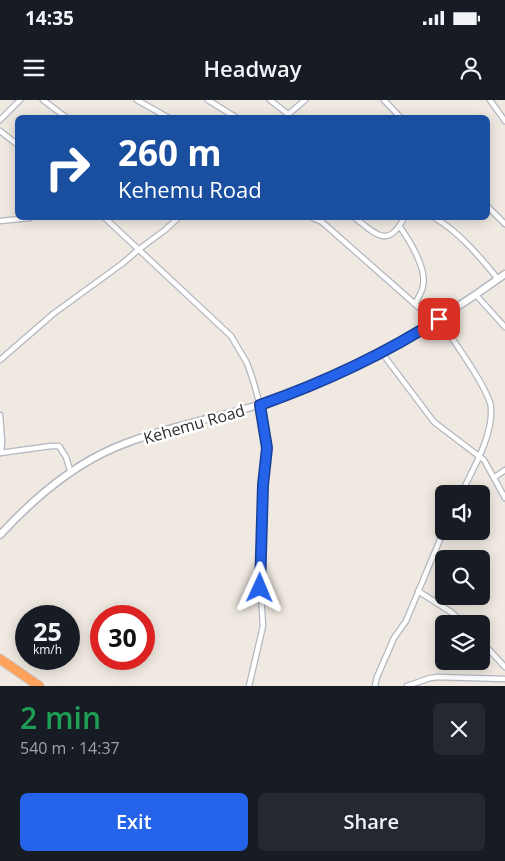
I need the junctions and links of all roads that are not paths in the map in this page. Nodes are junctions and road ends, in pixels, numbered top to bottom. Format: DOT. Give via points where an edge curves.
graph roads {
  1 [pos="20,100"];
  2 [pos="43,100"];
  3 [pos="137,100"];
  4 [pos="208,100"];
  5 [pos="270,100"];
  6 [pos="305,100"];
  7 [pos="384,100"];
  8 [pos="490,100"];
  9 [pos="63,115"];
  10 [pos="164,115"];
  11 [pos="232,115"];
  12 [pos="287,115"];
  13 [pos="289,115"];
  14 [pos="398,115"];
  15 [pos="0,120"];
  16 [pos="505,121"];
  17 [pos="0,131"];
  18 [pos="15,143"];
  19 [pos="490,209"];
  20 [pos="15,220"];
  21 [pos="107,220"];
  22 [pos="176,220"];
  23 [pos="318,220"];
  24 [pos="358,220"];
  25 [pos="403,220"];
  26 [pos="439,220"];
  27 [pos="0,221"];
  28 [pos="505,224"];
  29 [pos="400,227"];
  30 [pos="138,250"];
  31 [pos="505,274"];
  32 [pos="498,279"];
  33 [pos="476,295"];
  34 [pos="415,304"];
  35 [pos="439,319"];
  36 [pos="432,323"];
  37 [pos="505,327"];
  38 [pos="382,353"];
  39 [pos="0,360"];
  40 [pos="260,405"];
  41 [pos="0,416"];
  42 [pos="0,453"];
  43 [pos="480,455"];
  44 [pos="505,470"];
  45 [pos="71,473"];
  46 [pos="495,477"];
  47 [pos="465,485"];
  48 [pos="505,498"];
  49 [pos="0,535"];
  50 [pos="440,540"];
  51 [pos="418,591"];
  52 [pos="454,615"];
  53 [pos="490,651"];
  54 [pos="0,659"];
  55 [pos="505,667"];
  56 [pos="505,679"];
  57 [pos="39,686"];
  58 [pos="248,686"];
  59 [pos="375,686"];
  60 [pos="407,686"];
  1 -- 15 [label="street"];
  2 -- 9 [label="street"];
  3 -- 10 [label="street"];
  4 -- 11 [label="street"];
  5 -- 12 [label="street"];
  6 -- 13 [label="street"];
  7 -- 14 [label="street"];
  8 -- 16 [label="street"];
  17 -- 18 [label="street"];
  19 -- 28 [label="street"];
  20 -- 27 [label="street"];
  21 -- 30 [label="street"];
  22 -- 30 [label="street"];
  23 -- 34 [label="street"];
  24 -- 29 [label="street" via="380,236"];
  25 -- 29 [label="street"];
  26 -- 32 [label="street" via="459,236"];
  29 -- 34 [label="street" via="424,274 424,284"];
  30 -- 39 [label="street" via="53,314"];
  30 -- 40 [label="street" via="231,336 247,363"];
  31 -- 32 [label="street, Kehemu Road"];
  32 -- 33 [label="street, Kehemu Road"];
  33 -- 35 [label="street, Kehemu Road"];
  33 -- 37 [label="street"];
  34 -- 36 [label="street"];
  35 -- 36 [label="street, Kehemu Road"];
  35 -- 43 [label="street" via="490,402 491,415"];
  36 -- 38 [label="street, Kehemu Road"];
  38 -- 40 [label="street, Kehemu Road"];
  38 -- 43 [label="street" via="434,422"];
  40 -- 45 [label="street, Kehemu Road" via="134,441 102,454"];
  40 -- 58 [label="street" via="267,448 260,580 263,626"];
  41 -- 42 [label="street"];
  42 -- 45 [label="street" via="60,446"];
  43 -- 46 [label="street"];
  43 -- 47 [label="street"];
  44 -- 46 [label="street"];
  45 -- 49 [label="street, Kehemu Road" via="35,500"];
  46 -- 48 [label="street"];
  50 -- 51 [label="street"];
  51 -- 52 [label="street"];
  51 -- 59 [label="street"];
  53 -- 55 [label="street"];
  54 -- 57 [label="highway"];
  56 -- 60 [label="street" via="430,678"];
}
